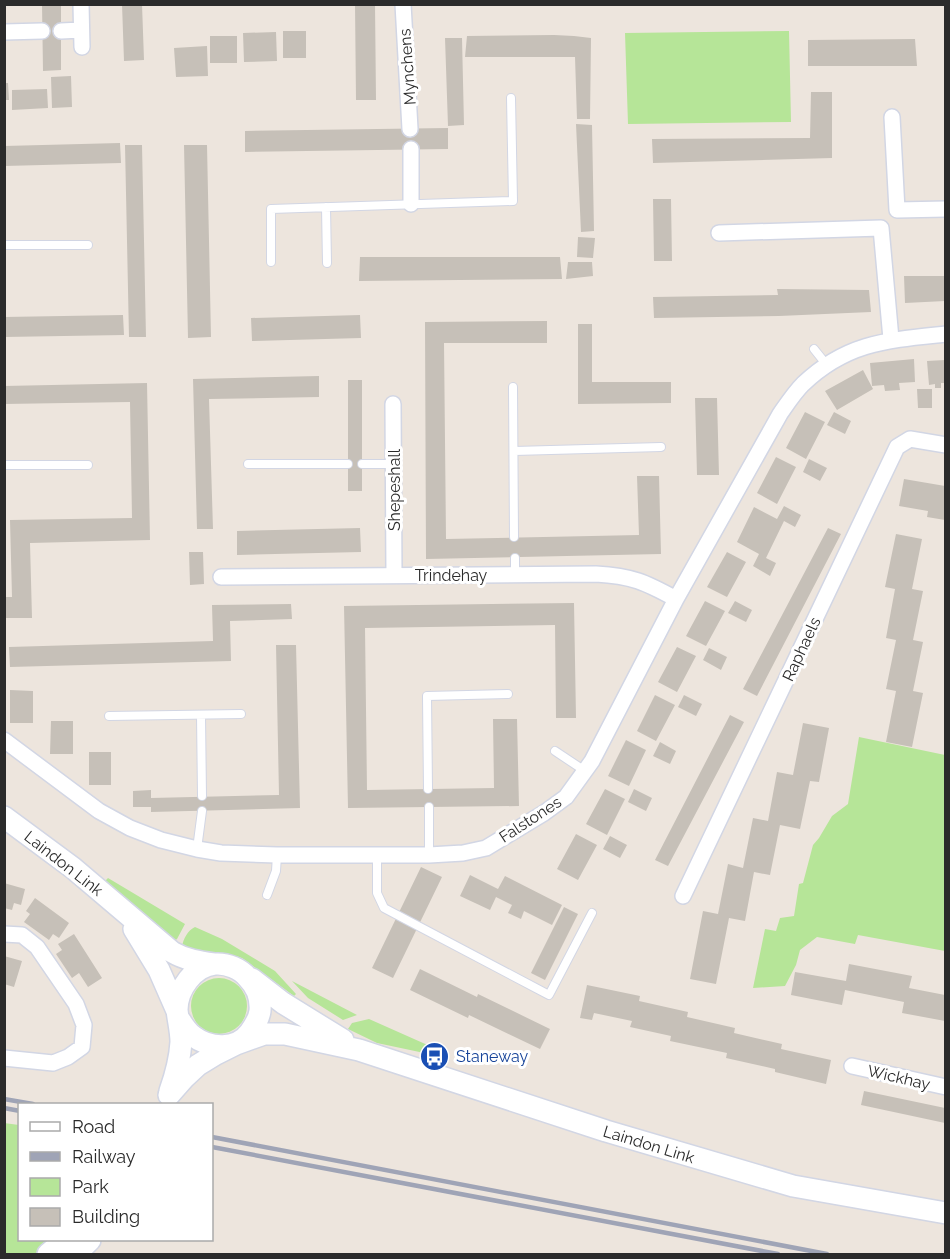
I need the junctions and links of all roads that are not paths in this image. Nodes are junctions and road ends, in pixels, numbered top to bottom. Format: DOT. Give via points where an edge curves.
graph roads {
  1 [pos="81,4"];
  2 [pos="403,4"];
  3 [pos="81,30"];
  4 [pos="61,31"];
  5 [pos="4,32"];
  6 [pos="42,32"];
  7 [pos="82,47"];
  8 [pos="511,98"];
  9 [pos="892,117"];
  10 [pos="410,129"];
  11 [pos="411,149"];
  12 [pos="411,204"];
  13 [pos="326,207"];
  14 [pos="945,209"];
  15 [pos="897,210"];
  16 [pos="881,228"];
  17 [pos="719,233"];
  18 [pos="4,245"];
  19 [pos="88,245"];
  20 [pos="271,262"];
  21 [pos="327,263"];
  22 [pos="945,334"];
  23 [pos="891,339"];
  24 [pos="814,349"];
  25 [pos="826,364"];
  26 [pos="513,387"];
  27 [pos="393,404"];
  28 [pos="945,445"];
  29 [pos="661,447"];
  30 [pos="514,451"];
  31 [pos="248,464"];
  32 [pos="348,464"];
  33 [pos="362,464"];
  34 [pos="394,464"];
  35 [pos="4,465"];
  36 [pos="88,465"];
  37 [pos="514,537"];
  38 [pos="514,558"];
  39 [pos="515,574"];
  40 [pos="394,575"];
  41 [pos="221,577"];
  42 [pos="676,599"];
  43 [pos="508,694"];
  44 [pos="241,714"];
  45 [pos="201,715"];
  46 [pos="110,716"];
  47 [pos="4,740"];
  48 [pos="555,752"];
  49 [pos="585,771"];
  50 [pos="428,789"];
  51 [pos="202,796"];
  52 [pos="429,807"];
  53 [pos="202,810"];
  54 [pos="4,817"];
  55 [pos="4,831"];
  56 [pos="42,844"];
  57 [pos="197,849"];
  58 [pos="277,855"];
  59 [pos="377,855"];
  60 [pos="429,855"];
  61 [pos="267,895"];
  62 [pos="683,896"];
  63 [pos="122,911"];
  64 [pos="592,913"];
  65 [pos="4,934"];
  66 [pos="214,964"];
  67 [pos="244,973"];
  68 [pos="178,1015"];
  69 [pos="236,1044"];
  70 [pos="359,1050"];
  71 [pos="4,1058"];
  72 [pos="852,1066"];
  73 [pos="945,1087"];
  74 [pos="166,1100"];
  75 [pos="945,1213"];
  76 [pos="63,1241"];
  77 [pos="48,1254"];
  1 -- 3 [label="street"];
  2 -- 10 [label="street, Mynchens"];
  3 -- 4 [label="street"];
  3 -- 7 [label="street"];
  5 -- 6 [label="street"];
  8 -- 12 [label="lane" via="513,201"];
  9 -- 15 [label="street"];
  11 -- 12 [label="street"];
  12 -- 13 [label="lane"];
  13 -- 20 [label="lane" via="271,209"];
  13 -- 21 [label="lane"];
  14 -- 15 [label="street"];
  15 -- 16 [label="street"];
  16 -- 17 [label="street"];
  16 -- 23 [label="street"];
  18 -- 19 [label="lane"];
  22 -- 23 [label="street, Falstones"];
  23 -- 25 [label="street, Falstones" via="859,348"];
  24 -- 25 [label="lane"];
  25 -- 42 [label="street, Falstones" via="801,386 780,414"];
  26 -- 30 [label="lane"];
  27 -- 34 [label="street, Shepeshall"];
  28 -- 62 [label="street, Raphaels" via="910,439 897,447"];
  29 -- 30 [label="lane"];
  30 -- 37 [label="lane"];
  31 -- 32 [label="lane"];
  33 -- 34 [label="lane"];
  34 -- 40 [label="street, Shepeshall"];
  35 -- 36 [label="lane"];
  38 -- 39 [label="lane"];
  39 -- 40 [label="street, Trindehay"];
  39 -- 42 [label="street, Trindehay" via="618,575 637,579"];
  40 -- 41 [label="street, Trindehay"];
  42 -- 49 [label="street, Falstones"];
  43 -- 50 [label="lane" via="427,696"];
  44 -- 45 [label="lane"];
  45 -- 46 [label="lane"];
  45 -- 51 [label="lane"];
  47 -- 57 [label="street, Falstones" via="99,811 130,828"];
  48 -- 49 [label="lane"];
  49 -- 60 [label="street, Falstones" via="566,796 486,848"];
  52 -- 60 [label="lane"];
  53 -- 57 [label="lane"];
  54 -- 56 [label="main road, Laindon Link"];
  55 -- 56 [label="main road"];
  56 -- 63 [label="main road, Laindon Link"];
  57 -- 58 [label="street, Falstones"];
  58 -- 59 [label="street, Falstones"];
  58 -- 61 [label="lane"];
  59 -- 60 [label="street, Falstones"];
  59 -- 64 [label="lane" via="377,893 384,908 549,995"];
  63 -- 66 [label="main road, Laindon Link" via="182,958"];
  63 -- 68 [label="main road, Laindon Link" via="159,970"];
  65 -- 71 [label="street" via="22,935 37,947 76,1004 84,1025 82,1047 68,1058 54,1063"];
  66 -- 67 [label="main road"];
  66 -- 68 [label="main road" via="186,983"];
  67 -- 69 [label="main road" via="258,993 260,1015 248,1035"];
  67 -- 70 [label="main road, Laindon Link"];
  68 -- 69 [label="main road" via="185,1029 202,1042 212,1046"];
  68 -- 74 [label="main road" via="179,1063"];
  69 -- 70 [label="main road, Laindon Link" via="275,1033"];
  69 -- 74 [label="main road" via="198,1065"];
  70 -- 75 [label="main road, Laindon Link" via="606,1131 793,1186"];
  72 -- 73 [label="street, Wickhay"];
  76 -- 77 [label="main road"];
}
